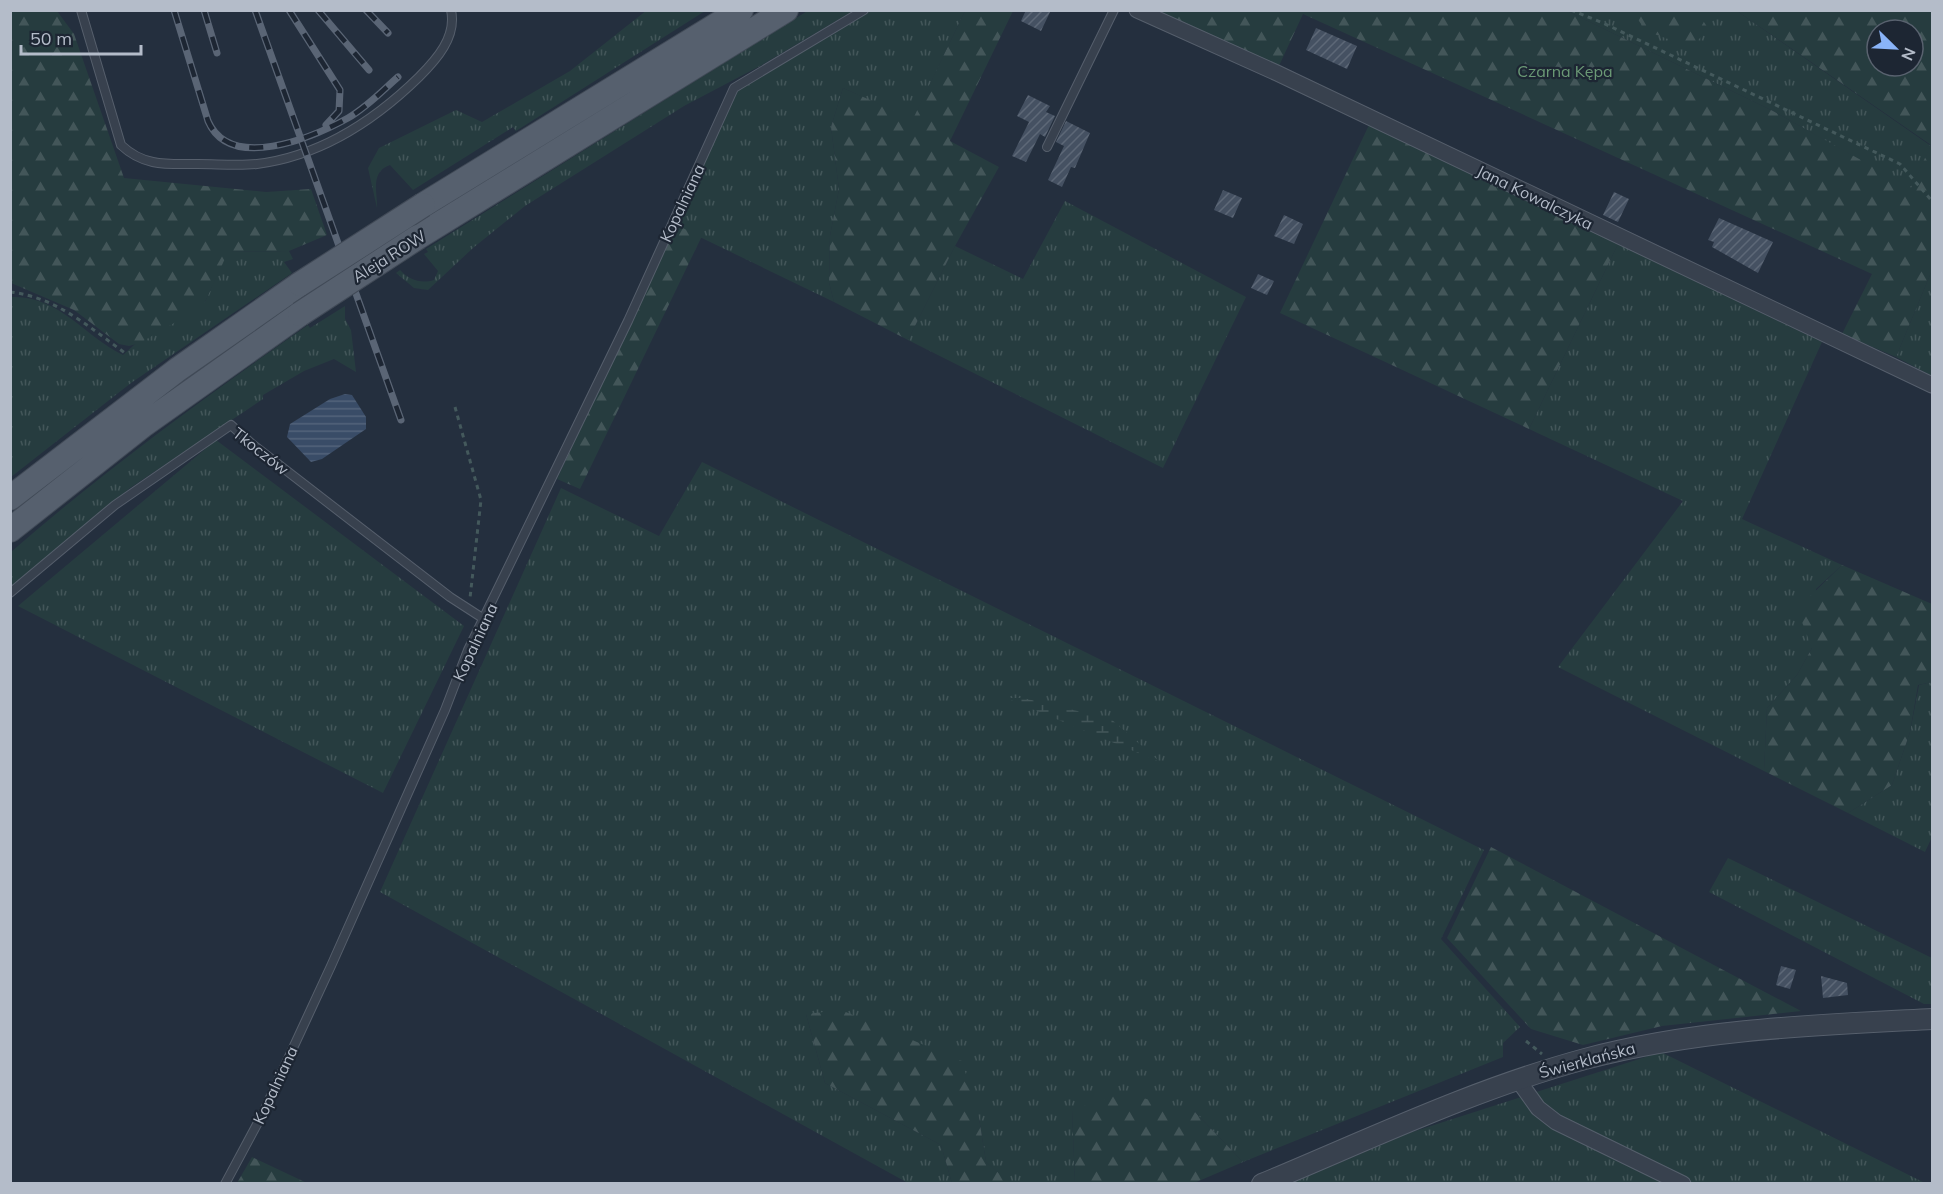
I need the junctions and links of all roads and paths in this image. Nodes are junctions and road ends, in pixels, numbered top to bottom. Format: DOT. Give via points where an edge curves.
graph roads {
  1 [pos="81,10"];
  2 [pos="451,10"];
  3 [pos="741,10"];
  4 [pos="786,10"];
  5 [pos="864,10"];
  6 [pos="1114,10"];
  7 [pos="1137,10"];
  8 [pos="1571,10"];
  9 [pos="1047,147"];
  10 [pos="1932,201"];
  11 [pos="10,292"];
  12 [pos="125,353"];
  13 [pos="1932,385"];
  14 [pos="455,407"];
  15 [pos="10,498"];
  16 [pos="10,530"];
  17 [pos="10,593"];
  18 [pos="467,609"];
  19 [pos="484,619"];
  20 [pos="1932,1019"];
  21 [pos="1518,1080"];
  22 [pos="225,1184"];
  23 [pos="1262,1184"];
  24 [pos="1683,1184"];
  1 -- 2 [label="lane" via="122,145 144,162 161,164 257,164 331,143 368,122 430,67 451,31"];
  3 -- 15 [label="main road, Aleja ROW, bridge" via="300,284 143,395"];
  4 -- 16 [label="main road, Aleja ROW, bridge" via="300,314 142,426"];
  5 -- 19 [label="lane, Kopalniana" via="734,88 628,321"];
  6 -- 9 [label="lane"];
  7 -- 13 [label="street, Jana Kowalczyka"];
  8 -- 10 [label="path" via="1900,164"];
  11 -- 12 [label="path" via="49,301"];
  14 -- 18 [label="path" via="482,500"];
  17 -- 18 [label="lane, Tkoczów" via="115,505 231,425"];
  18 -- 19 [label="lane, Tkoczów"];
  19 -- 22 [label="lane, Kopalniana" via="331,966 262,1115"];
  20 -- 21 [label="street, Świerklańska" via="1694,1036 1620,1050"];
  21 -- 23 [label="street, Świerklańska"];
  21 -- 24 [label="street" via="1538,1108 1556,1122"];
}
